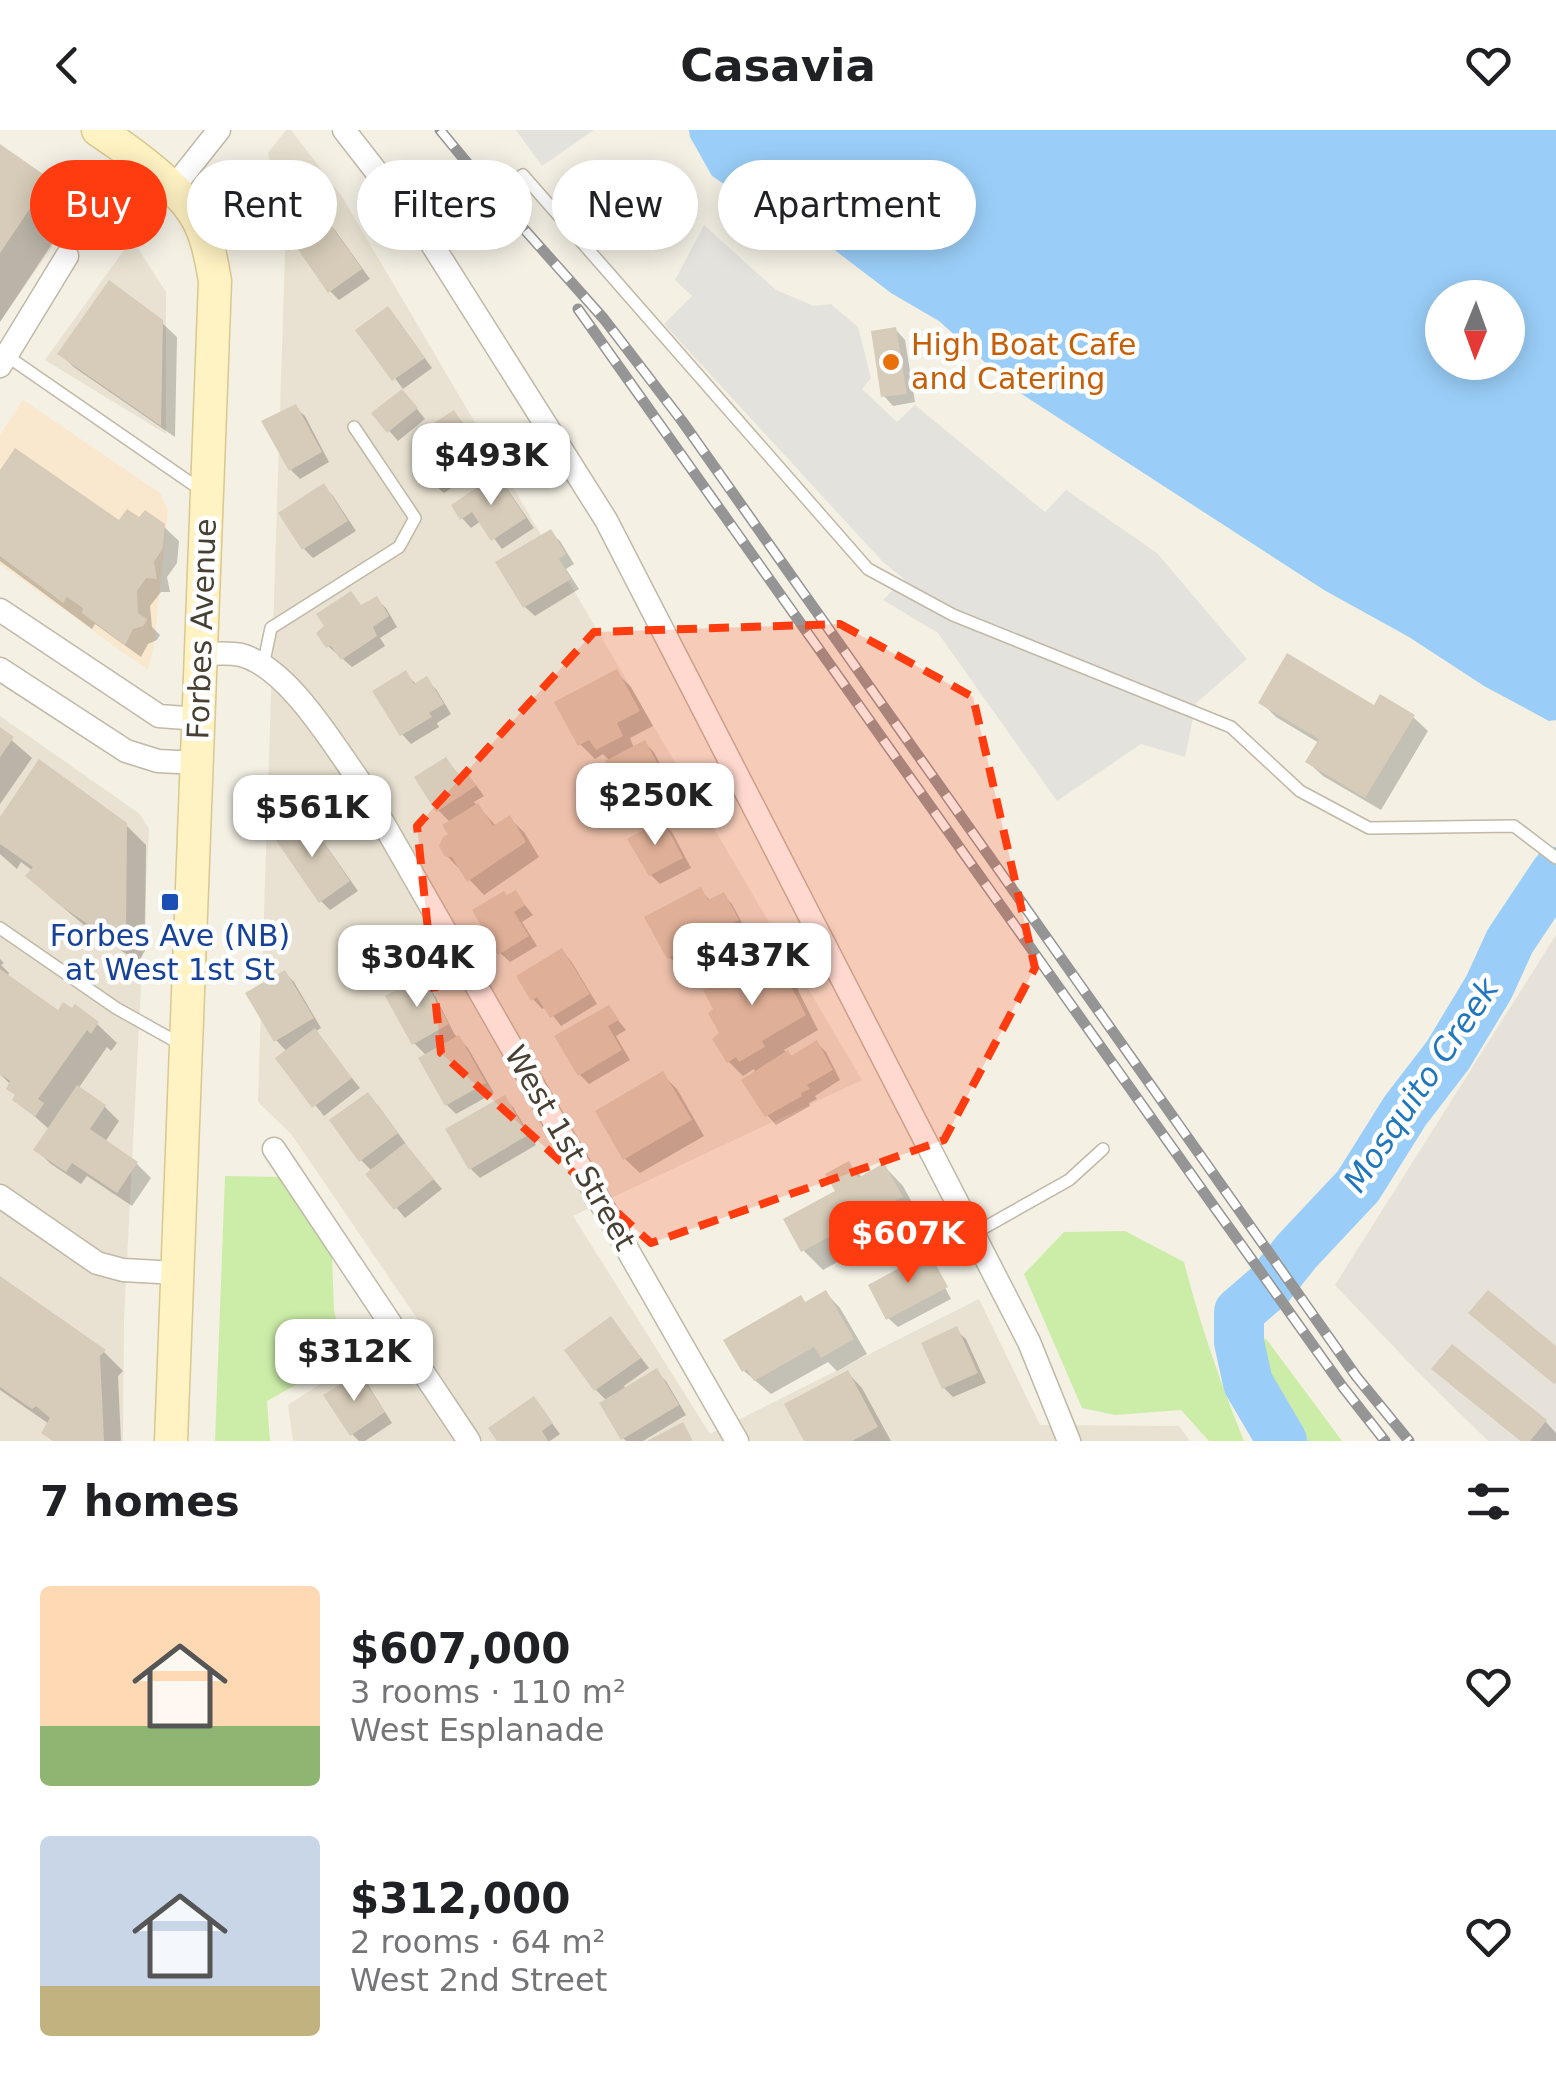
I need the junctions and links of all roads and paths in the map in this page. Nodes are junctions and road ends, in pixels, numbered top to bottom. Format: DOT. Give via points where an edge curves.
graph roads {
  1 [pos="98,130"];
  2 [pos="219,130"];
  3 [pos="344,130"];
  4 [pos="367,160"];
  5 [pos="532,184"];
  6 [pos="173,188"];
  7 [pos="436,250"];
  8 [pos="67,256"];
  9 [pos="3,361"];
  10 [pos="354,427"];
  11 [pos="208,494"];
  12 [pos="0,610"];
  13 [pos="201,654"];
  14 [pos="262,666"];
  15 [pos="0,669"];
  16 [pos="199,720"];
  17 [pos="197,763"];
  18 [pos="1556,858"];
  19 [pos="0,928"];
  20 [pos="186,1047"];
  21 [pos="274,1149"];
  22 [pos="1103,1150"];
  23 [pos="0,1196"];
  24 [pos="973,1234"];
  25 [pos="177,1272"];
  26 [pos="171,1441"];
  27 [pos="468,1441"];
  28 [pos="738,1441"];
  29 [pos="1069,1441"];
  1 -- 6 [label="main road, Forbes Avenue"];
  2 -- 6 [label="street"];
  3 -- 4 [label="street"];
  5 -- 18 [label="lane" via="868,569 953,615 1231,726 1300,791 1369,828 1514,826"];
  6 -- 11 [label="main road, Forbes Avenue" via="196,216 215,281"];
  7 -- 24 [label="street" via="606,520"];
  8 -- 9 [label="street"];
  9 -- 11 [label="lane"];
  10 -- 14 [label="lane" via="415,518 400,547 271,628"];
  11 -- 13 [label="main road, Forbes Avenue"];
  12 -- 16 [label="street" via="159,716"];
  13 -- 14 [label="street, West 1st Street" via="240,655"];
  13 -- 16 [label="main road, Forbes Avenue"];
  14 -- 28 [label="street, West 1st Street" via="302,699 358,779"];
  15 -- 17 [label="street" via="126,752"];
  16 -- 17 [label="main road, Forbes Avenue"];
  17 -- 20 [label="main road, Forbes Avenue"];
  19 -- 20 [label="lane"];
  20 -- 25 [label="main road, Forbes Avenue"];
  21 -- 27 [label="street"];
  22 -- 24 [label="lane" via="1070,1180"];
  23 -- 25 [label="street" via="97,1262"];
  24 -- 29 [label="street" via="1029,1342"];
  25 -- 26 [label="main road, Forbes Avenue"];
}
